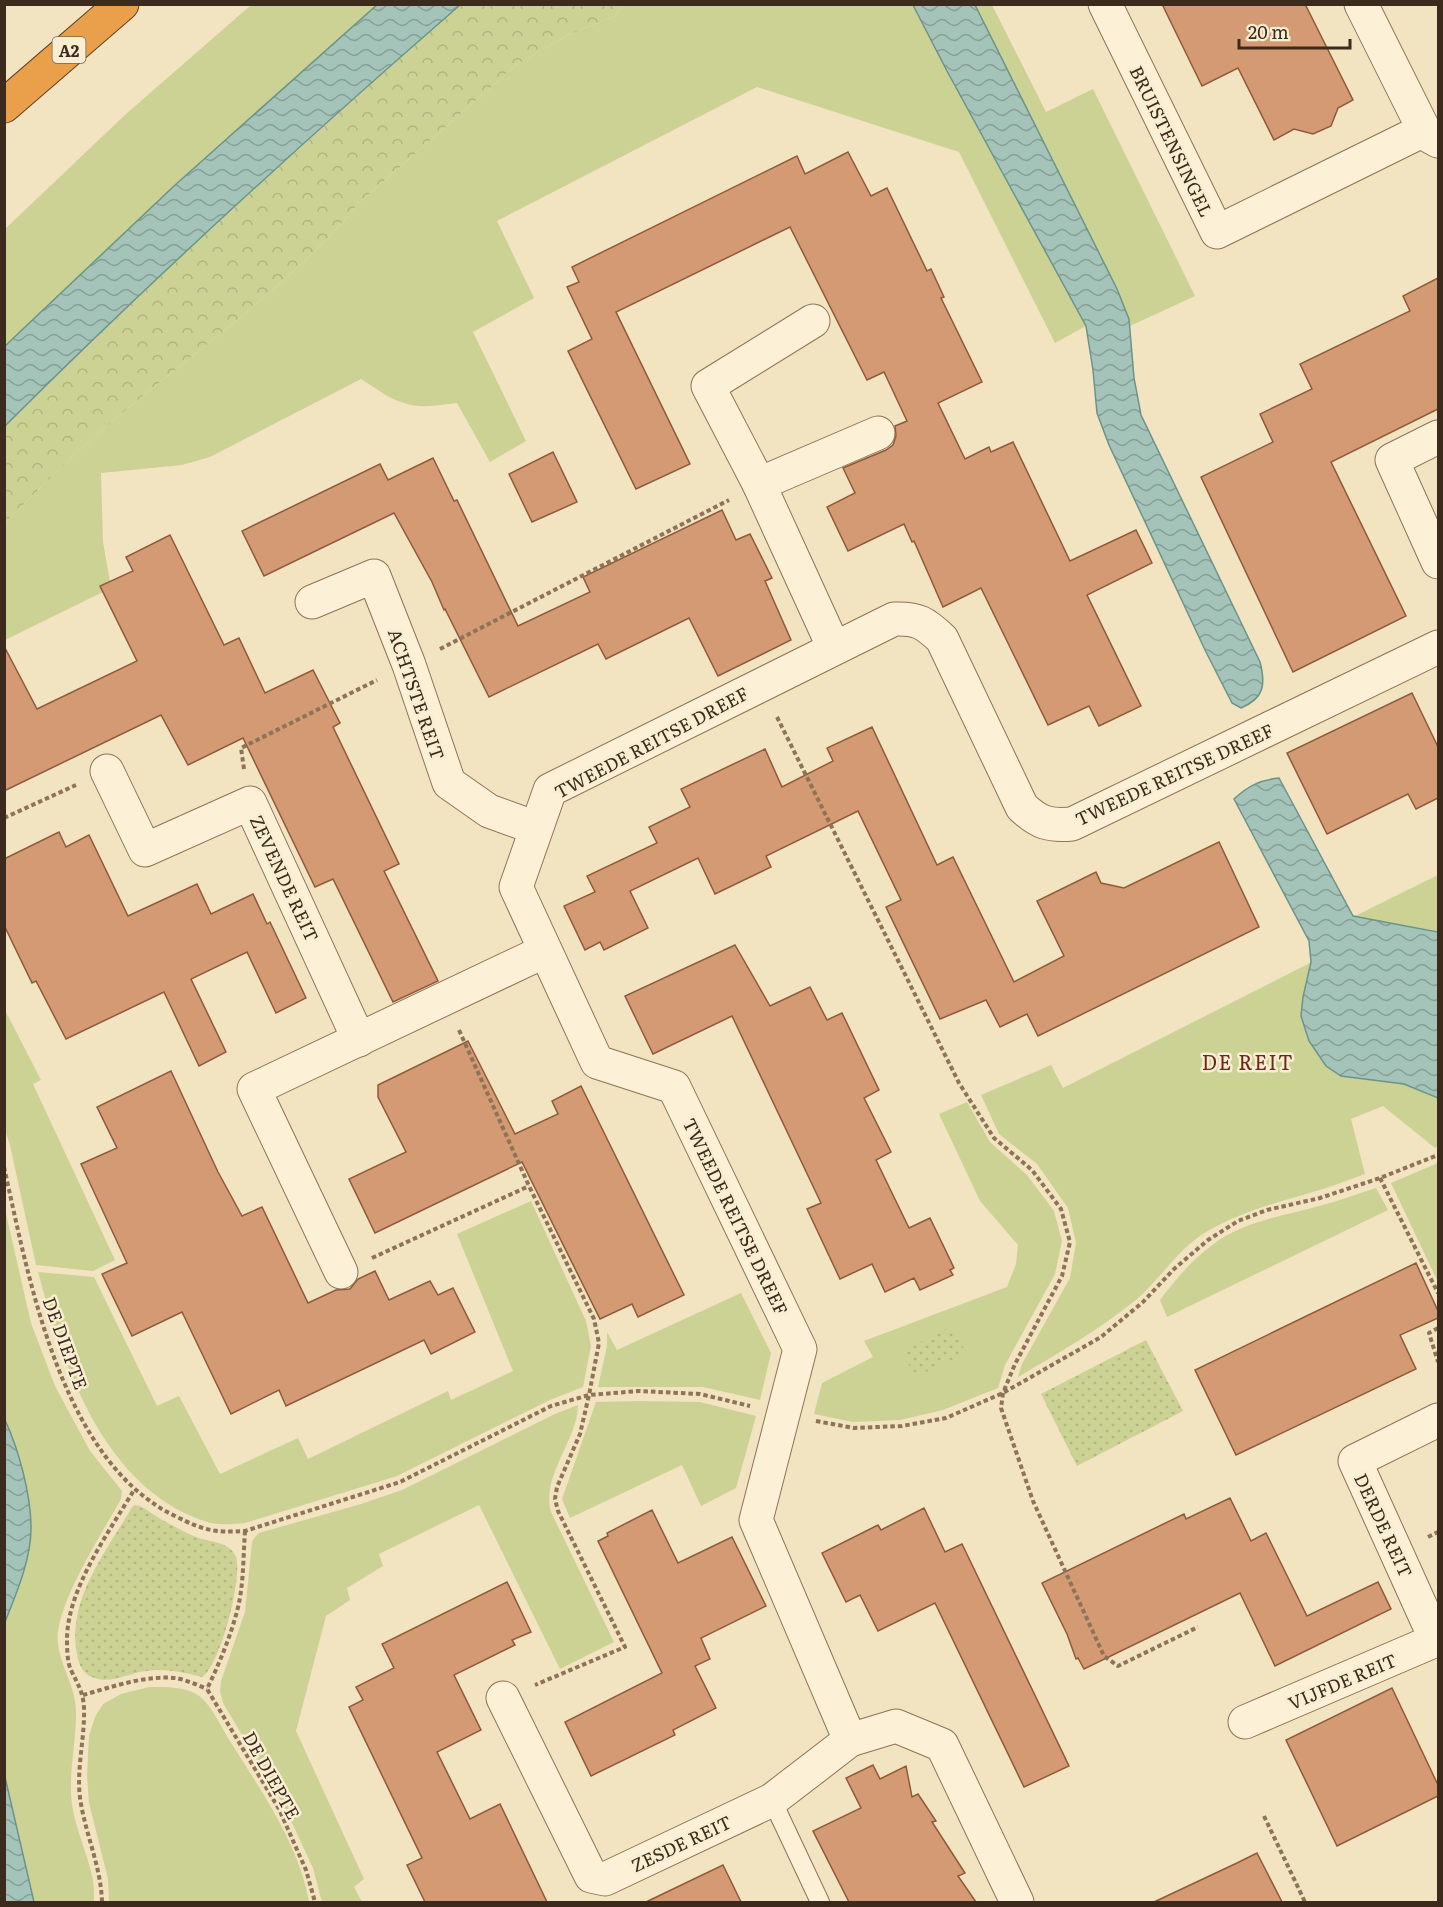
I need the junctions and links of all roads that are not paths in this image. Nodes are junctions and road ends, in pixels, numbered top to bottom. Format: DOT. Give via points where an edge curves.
graph roads {
  1 [pos="122,4"];
  2 [pos="1105,4"];
  3 [pos="1361,4"];
  4 [pos="4,106"];
  5 [pos="1431,135"];
  6 [pos="813,321"];
  7 [pos="878,434"];
  8 [pos="1438,437"];
  9 [pos="759,484"];
  10 [pos="1438,562"];
  11 [pos="312,602"];
  12 [pos="1438,647"];
  13 [pos="834,648"];
  14 [pos="107,771"];
  15 [pos="536,828"];
  16 [pos="545,951"];
  17 [pos="359,1040"];
  18 [pos="341,1272"];
  19 [pos="1438,1420"];
  20 [pos="1437,1641"];
  21 [pos="503,1698"];
  22 [pos="1245,1722"];
  23 [pos="850,1740"];
  24 [pos="772,1800"];
  25 [pos="820,1902"];
  26 [pos="1017,1902"];
  1 -- 4 [label="highway, A2"];
  2 -- 5 [label="street, BRUISTENSINGEL" via="1217,232"];
  3 -- 5 [label="street, BRUISTENSINGEL"];
  6 -- 9 [label="street" via="708,386"];
  7 -- 9 [label="street"];
  8 -- 10 [label="street" via="1392,460"];
  9 -- 13 [label="street"];
  11 -- 15 [label="street, ACHTSTE REIT" via="374,576 448,783 489,811"];
  12 -- 13 [label="street, TWEEDE REITSE DREEF" via="1072,824 1054,826 1034,819 1022,807 942,639 927,625 912,618 894,619"];
  13 -- 15 [label="street, TWEEDE REITSE DREEF" via="550,790"];
  14 -- 17 [label="street, ZEVENDE REIT" via="145,850 250,803"];
  15 -- 16 [label="street, TWEEDE REITSE DREEF" via="516,887"];
  16 -- 17 [label="street"];
  16 -- 23 [label="street, TWEEDE REITSE DREEF" via="597,1062 674,1087 800,1349 756,1520"];
  17 -- 18 [label="street" via="254,1089"];
  19 -- 20 [label="street, DERDE REIT" via="1355,1461"];
  20 -- 22 [label="street, VIJFDE REIT"];
  21 -- 24 [label="street, ZESDE REIT" via="591,1876 605,1879"];
  23 -- 24 [label="street, ZESDE REIT"];
  23 -- 26 [label="street, ZESDE REIT" via="896,1726 942,1744"];
  24 -- 25 [label="lane"];
}
